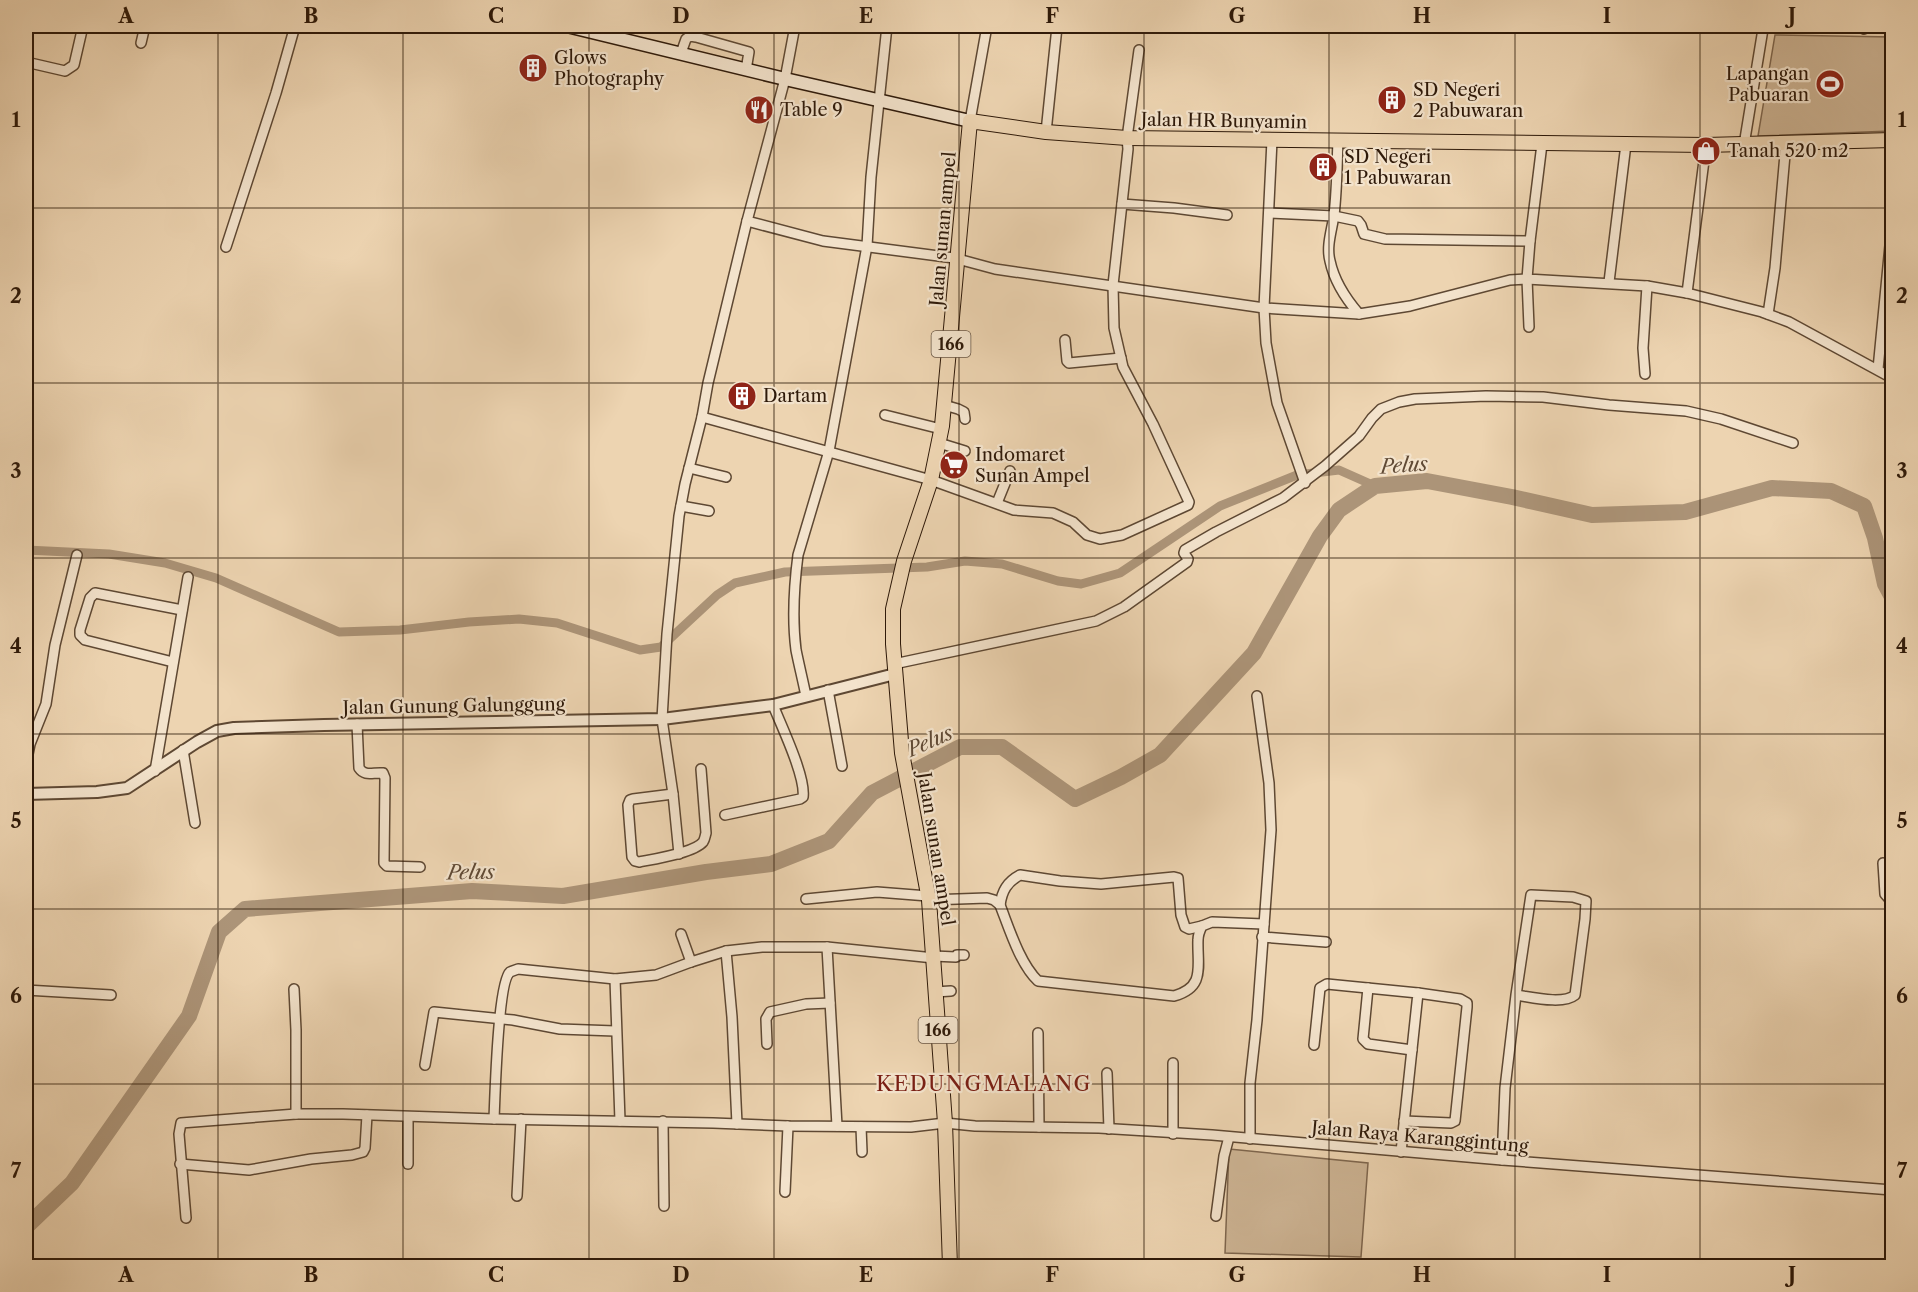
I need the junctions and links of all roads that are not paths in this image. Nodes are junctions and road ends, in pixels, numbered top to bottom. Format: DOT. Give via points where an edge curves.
graph roads {
  1 [pos="82,26"];
  2 [pos="145,26"];
  3 [pos="294,26"];
  4 [pos="567,26"];
  5 [pos="795,26"];
  6 [pos="887,26"];
  7 [pos="987,26"];
  8 [pos="1857,26"];
  9 [pos="1870,26"];
  10 [pos="1057,27"];
  11 [pos="1764,27"];
  12 [pos="591,28"];
  13 [pos="141,44"];
  14 [pos="1139,50"];
  15 [pos="681,53"];
  16 [pos="26,62"];
  17 [pos="746,70"];
  18 [pos="785,79"];
  19 [pos="879,99"];
  20 [pos="970,121"];
  21 [pos="1046,132"];
  22 [pos="1127,138"];
  23 [pos="1272,140"];
  24 [pos="1338,140"];
  25 [pos="1893,140"];
  26 [pos="1786,143"];
  27 [pos="1542,144"];
  28 [pos="1626,144"];
  29 [pos="1706,145"];
  30 [pos="1744,145"];
  31 [pos="1122,204"];
  32 [pos="1269,213"];
  33 [pos="1227,215"];
  34 [pos="1334,216"];
  35 [pos="747,221"];
  36 [pos="1893,225"];
  37 [pos="1530,241"];
  38 [pos="867,246"];
  39 [pos="226,247"];
  40 [pos="957,259"];
  41 [pos="1527,279"];
  42 [pos="1609,282"];
  43 [pos="1113,285"];
  44 [pos="1647,286"];
  45 [pos="1687,293"];
  46 [pos="1264,308"];
  47 [pos="1359,314"];
  48 [pos="1768,314"];
  49 [pos="1529,327"];
  50 [pos="1065,340"];
  51 [pos="1121,358"];
  52 [pos="1878,369"];
  53 [pos="1645,374"];
  54 [pos="1893,378"];
  55 [pos="944,405"];
  56 [pos="885,415"];
  57 [pos="702,417"];
  58 [pos="965,419"];
  59 [pos="940,436"];
  60 [pos="1793,443"];
  61 [pos="965,451"];
  62 [pos="829,452"];
  63 [pos="689,468"];
  64 [pos="1010,471"];
  65 [pos="726,477"];
  66 [pos="931,480"];
  67 [pos="1305,483"];
  68 [pos="997,503"];
  69 [pos="681,506"];
  70 [pos="709,511"];
  71 [pos="77,555"];
  72 [pos="188,577"];
  73 [pos="182,610"];
  74 [pos="173,662"];
  75 [pos="895,669"];
  76 [pos="828,690"];
  77 [pos="806,696"];
  78 [pos="1257,696"];
  79 [pos="773,705"];
  80 [pos="662,719"];
  81 [pos="357,724"];
  82 [pos="183,750"];
  83 [pos="26,764"];
  84 [pos="842,766"];
  85 [pos="701,769"];
  86 [pos="155,771"];
  87 [pos="26,794"];
  88 [pos="673,794"];
  89 [pos="725,815"];
  90 [pos="195,823"];
  91 [pos="679,854"];
  92 [pos="1883,863"];
  93 [pos="420,867"];
  94 [pos="929,898"];
  95 [pos="806,899"];
  96 [pos="1893,902"];
  97 [pos="1000,905"];
  98 [pos="1264,924"];
  99 [pos="1202,926"];
  100 [pos="681,934"];
  101 [pos="1262,937"];
  102 [pos="1326,942"];
  103 [pos="827,947"];
  104 [pos="726,951"];
  105 [pos="964,955"];
  106 [pos="934,957"];
  107 [pos="691,962"];
  108 [pos="615,979"];
  109 [pos="1368,988"];
  110 [pos="294,989"];
  111 [pos="26,990"];
  112 [pos="951,990"];
  113 [pos="936,992"];
  114 [pos="1418,993"];
  115 [pos="111,995"];
  116 [pos="1516,995"];
  117 [pos="830,1003"];
  118 [pos="500,1019"];
  119 [pos="615,1031"];
  120 [pos="1038,1033"];
  121 [pos="767,1044"];
  122 [pos="1314,1045"];
  123 [pos="1412,1050"];
  124 [pos="1173,1063"];
  125 [pos="425,1065"];
  126 [pos="1107,1073"];
  127 [pos="296,1114"];
  128 [pos="367,1115"];
  129 [pos="408,1117"];
  130 [pos="494,1119"];
  131 [pos="521,1119"];
  132 [pos="620,1121"];
  133 [pos="663,1121"];
  134 [pos="1404,1121"];
  135 [pos="945,1123"];
  136 [pos="737,1124"];
  137 [pos="788,1126"];
  138 [pos="837,1126"];
  139 [pos="861,1127"];
  140 [pos="1039,1127"];
  141 [pos="1109,1129"];
  142 [pos="1173,1134"];
  143 [pos="1229,1137"];
  144 [pos="1250,1139"];
  145 [pos="862,1152"];
  146 [pos="1401,1152"];
  147 [pos="1502,1160"];
  148 [pos="180,1164"];
  149 [pos="408,1164"];
  150 [pos="1893,1190"];
  151 [pos="784,1192"];
  152 [pos="517,1196"];
  153 [pos="664,1206"];
  154 [pos="1216,1216"];
  155 [pos="186,1218"];
  156 [pos="950,1266"];
  1 -- 16 [label="street" via="74,65 70,68 65,71"];
  2 -- 13 [label="street"];
  3 -- 39 [label="street"];
  4 -- 12 [label="main road, Jalan HR Bunyamin"];
  5 -- 18 [label="street"];
  6 -- 19 [label="street"];
  7 -- 20 [label="street"];
  8 -- 9 [label="street"];
  10 -- 21 [label="street"];
  11 -- 30 [label="street"];
  12 -- 15 [label="main road, Jalan HR Bunyamin"];
  14 -- 22 [label="street"];
  15 -- 17 [label="main road, Jalan HR Bunyamin"];
  15 -- 17 [label="street" via="687,38 696,37 749,52"];
  17 -- 18 [label="main road, Jalan HR Bunyamin"];
  18 -- 19 [label="main road, Jalan HR Bunyamin"];
  18 -- 35 [label="street"];
  19 -- 20 [label="main road, Jalan HR Bunyamin"];
  19 -- 38 [label="street"];
  20 -- 21 [label="main road, Jalan HR Bunyamin"];
  20 -- 40 [label="main road, Jalan sunan ampel / 166"];
  21 -- 22 [label="main road, Jalan HR Bunyamin"];
  22 -- 23 [label="main road, Jalan HR Bunyamin"];
  22 -- 31 [label="street"];
  23 -- 24 [label="main road, Jalan HR Bunyamin"];
  23 -- 32 [label="street"];
  24 -- 27 [label="main road, Jalan HR Bunyamin"];
  24 -- 34 [label="street"];
  25 -- 26 [label="main road, Jalan HR Bunyamin"];
  26 -- 30 [label="main road, Jalan HR Bunyamin"];
  26 -- 48 [label="street"];
  27 -- 28 [label="main road, Jalan HR Bunyamin"];
  27 -- 37 [label="street"];
  28 -- 29 [label="main road, Jalan HR Bunyamin"];
  28 -- 42 [label="street"];
  29 -- 30 [label="main road, Jalan HR Bunyamin"];
  29 -- 45 [label="street"];
  31 -- 33 [label="street"];
  31 -- 43 [label="street"];
  32 -- 34 [label="street"];
  32 -- 46 [label="street"];
  34 -- 37 [label="street" via="1358,221 1366,236 1385,239"];
  34 -- 47 [label="street" via="1329,260 1339,285"];
  35 -- 38 [label="street" via="823,241"];
  35 -- 57 [label="street"];
  36 -- 52 [label="street"];
  37 -- 41 [label="street"];
  38 -- 40 [label="street"];
  38 -- 62 [label="street"];
  40 -- 43 [label="street" via="995,269"];
  40 -- 55 [label="main road, Jalan sunan ampel / 166"];
  41 -- 42 [label="street"];
  41 -- 47 [label="street"];
  41 -- 49 [label="street"];
  42 -- 44 [label="street"];
  43 -- 46 [label="street"];
  43 -- 51 [label="street" via="1114,328"];
  44 -- 45 [label="street"];
  44 -- 53 [label="street" via="1642,348"];
  45 -- 48 [label="street"];
  46 -- 47 [label="street"];
  46 -- 67 [label="street" via="1276,403"];
  48 -- 52 [label="street"];
  50 -- 51 [label="street" via="1070,363"];
  51 -- 68 [label="street" via="1188,505 1122,535 1100,539 1053,513 1014,510"];
  52 -- 54 [label="street"];
  55 -- 58 [label="street" via="961,410"];
  55 -- 59 [label="main road, Jalan sunan ampel / 166"];
  56 -- 59 [label="street"];
  57 -- 62 [label="street"];
  57 -- 63 [label="street"];
  59 -- 61 [label="street"];
  59 -- 66 [label="main road, Jalan sunan ampel / 166"];
  60 -- 67 [label="street" via="1686,411 1543,397 1415,399 1381,409 1359,436"];
  62 -- 66 [label="street"];
  62 -- 77 [label="street" via="796,566 796,648"];
  63 -- 65 [label="street"];
  63 -- 69 [label="street"];
  64 -- 68 [label="street"];
  66 -- 68 [label="street"];
  66 -- 75 [label="main road, Jalan sunan ampel / 166" via="898,579 893,609"];
  67 -- 75 [label="street" via="1185,550 1187,562 1124,607 1100,619"];
  69 -- 70 [label="street"];
  69 -- 80 [label="street"];
  71 -- 83 [label="street" via="55,645 46,704"];
  72 -- 73 [label="street"];
  73 -- 74 [label="street"];
  73 -- 74 [label="street" via="95,593 80,630 85,640"];
  74 -- 86 [label="street"];
  75 -- 76 [label="street, Jalan Gunung Galunggung"];
  75 -- 94 [label="main road, Jalan sunan ampel / 166" via="902,753"];
  76 -- 77 [label="street, Jalan Gunung Galunggung"];
  76 -- 84 [label="street"];
  77 -- 79 [label="street, Jalan Gunung Galunggung"];
  78 -- 98 [label="street" via="1271,807"];
  79 -- 80 [label="street, Jalan Gunung Galunggung"];
  79 -- 89 [label="street" via="798,772 802,797"];
  80 -- 81 [label="street, Jalan Gunung Galunggung"];
  80 -- 88 [label="street"];
  81 -- 82 [label="street, Jalan Gunung Galunggung" via="234,728 217,731"];
  81 -- 93 [label="street" via="358,768 367,774 383,773 385,778 384,863"];
  82 -- 86 [label="street, Jalan Gunung Galunggung"];
  82 -- 90 [label="street"];
  85 -- 91 [label="street" via="706,833 701,844"];
  86 -- 87 [label="street, Jalan Gunung Galunggung" via="126,788"];
  88 -- 91 [label="street"];
  88 -- 91 [label="street" via="630,801 632,857 639,862"];
  92 -- 96 [label="street" via="1885,894"];
  94 -- 95 [label="street" via="877,892"];
  94 -- 97 [label="street" via="987,898"];
  94 -- 106 [label="main road, Jalan sunan ampel / 166"];
  97 -- 99 [label="street" via="1007,884 1020,875 1101,884 1176,877 1185,927"];
  97 -- 99 [label="street" via="1018,950 1038,981 1174,996 1192,988 1197,977"];
  98 -- 99 [label="street" via="1212,922"];
  98 -- 101 [label="street"];
  100 -- 107 [label="street"];
  101 -- 102 [label="street"];
  101 -- 144 [label="street" via="1250,1083"];
  103 -- 104 [label="street"];
  103 -- 106 [label="street"];
  103 -- 117 [label="street"];
  104 -- 107 [label="street"];
  104 -- 136 [label="street"];
  105 -- 106 [label="street"];
  106 -- 113 [label="main road, Jalan sunan ampel / 166"];
  107 -- 108 [label="street" via="656,975"];
  108 -- 118 [label="street" via="519,969 510,972 505,978"];
  108 -- 119 [label="street"];
  109 -- 114 [label="street"];
  109 -- 122 [label="street" via="1327,984 1320,988"];
  109 -- 123 [label="street" via="1363,1039 1368,1044"];
  110 -- 127 [label="street"];
  111 -- 115 [label="street"];
  112 -- 113 [label="street"];
  113 -- 135 [label="main road, Jalan sunan ampel / 166"];
  114 -- 123 [label="street"];
  114 -- 134 [label="street" via="1467,1003 1455,1121"];
  116 -- 116 [label="street" via="1557,1000 1575,994 1586,901 1531,895"];
  116 -- 147 [label="street"];
  117 -- 121 [label="street" via="770,1012 766,1019"];
  117 -- 138 [label="street"];
  118 -- 119 [label="street" via="560,1029"];
  118 -- 125 [label="street" via="434,1012"];
  118 -- 130 [label="street"];
  119 -- 132 [label="street"];
  120 -- 140 [label="street"];
  123 -- 134 [label="street"];
  124 -- 142 [label="street"];
  126 -- 141 [label="street"];
  127 -- 128 [label="street, Jalan Raya Karanggintung"];
  127 -- 148 [label="street, Jalan Raya Karanggintung" via="181,1123"];
  128 -- 129 [label="street, Jalan Raya Karanggintung"];
  128 -- 148 [label="street" via="365,1148 352,1155 249,1170"];
  129 -- 130 [label="street, Jalan Raya Karanggintung"];
  129 -- 149 [label="street"];
  130 -- 131 [label="street, Jalan Raya Karanggintung"];
  131 -- 132 [label="street, Jalan Raya Karanggintung"];
  131 -- 152 [label="street"];
  132 -- 133 [label="street, Jalan Raya Karanggintung"];
  133 -- 136 [label="street, Jalan Raya Karanggintung"];
  133 -- 153 [label="street"];
  134 -- 146 [label="street"];
  135 -- 139 [label="street, Jalan Raya Karanggintung"];
  135 -- 140 [label="street, Jalan Raya Karanggintung"];
  135 -- 156 [label="main road, Jalan sunan ampel / 166"];
  136 -- 137 [label="street, Jalan Raya Karanggintung"];
  137 -- 138 [label="street, Jalan Raya Karanggintung"];
  137 -- 151 [label="street"];
  138 -- 139 [label="street, Jalan Raya Karanggintung"];
  139 -- 145 [label="street"];
  140 -- 141 [label="street, Jalan Raya Karanggintung"];
  141 -- 142 [label="street, Jalan Raya Karanggintung"];
  142 -- 143 [label="street, Jalan Raya Karanggintung"];
  143 -- 144 [label="street, Jalan Raya Karanggintung"];
  143 -- 154 [label="street"];
  144 -- 146 [label="street, Jalan Raya Karanggintung"];
  146 -- 147 [label="street, Jalan Raya Karanggintung"];
  147 -- 150 [label="street, Jalan Raya Karanggintung"];
  148 -- 155 [label="street"];
}
